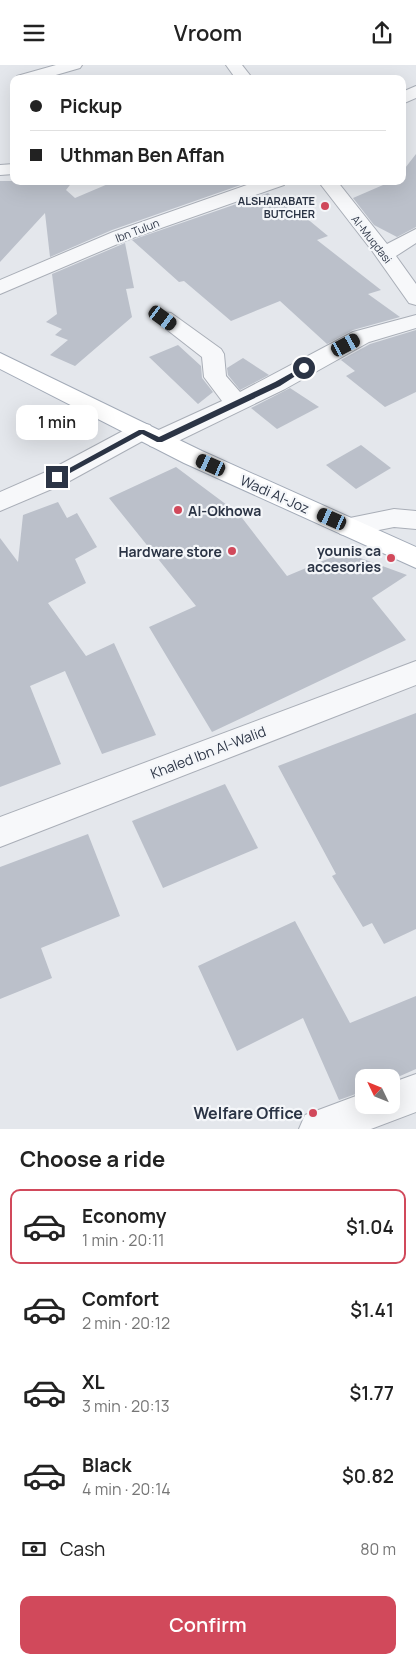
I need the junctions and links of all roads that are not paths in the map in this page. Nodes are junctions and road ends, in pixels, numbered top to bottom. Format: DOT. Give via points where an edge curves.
graph roads {
  1 [pos="74,65"];
  2 [pos="34,75"];
  3 [pos="266,185"];
  4 [pos="330,185"];
  5 [pos="416,235"];
  6 [pos="384,254"];
  7 [pos="0,288"];
  8 [pos="416,299"];
  9 [pos="163,318"];
  10 [pos="416,321"];
  11 [pos="0,360"];
  12 [pos="237,403"];
  13 [pos="150,436"];
  14 [pos="0,502"];
  15 [pos="416,520"];
  16 [pos="349,527"];
  17 [pos="416,558"];
  18 [pos="416,673"];
  19 [pos="0,832"];
  20 [pos="416,1093"];
  21 [pos="400,1099"];
  22 [pos="360,1114"];
  23 [pos="319,1129"];
  1 -- 2 [label="street"];
  3 -- 7 [label="street, Ibn Tulun" via="120,236"];
  4 -- 6 [label="street, Al-Muqdasi"];
  5 -- 6 [label="street"];
  6 -- 8 [label="street, Al-Muqdasi"];
  9 -- 12 [label="street" via="213,354 215,377"];
  10 -- 12 [label="street" via="361,337"];
  11 -- 13 [label="main road, Wadi Al-Joz"];
  12 -- 13 [label="street"];
  13 -- 14 [label="street"];
  13 -- 16 [label="main road, Wadi Al-Joz"];
  15 -- 16 [label="street" via="394,518"];
  16 -- 17 [label="main road, Wadi Al-Joz"];
  18 -- 19 [label="street, Khaled Ibn Al-Walid"];
  20 -- 21 [label="street"];
  22 -- 23 [label="street"];
}
